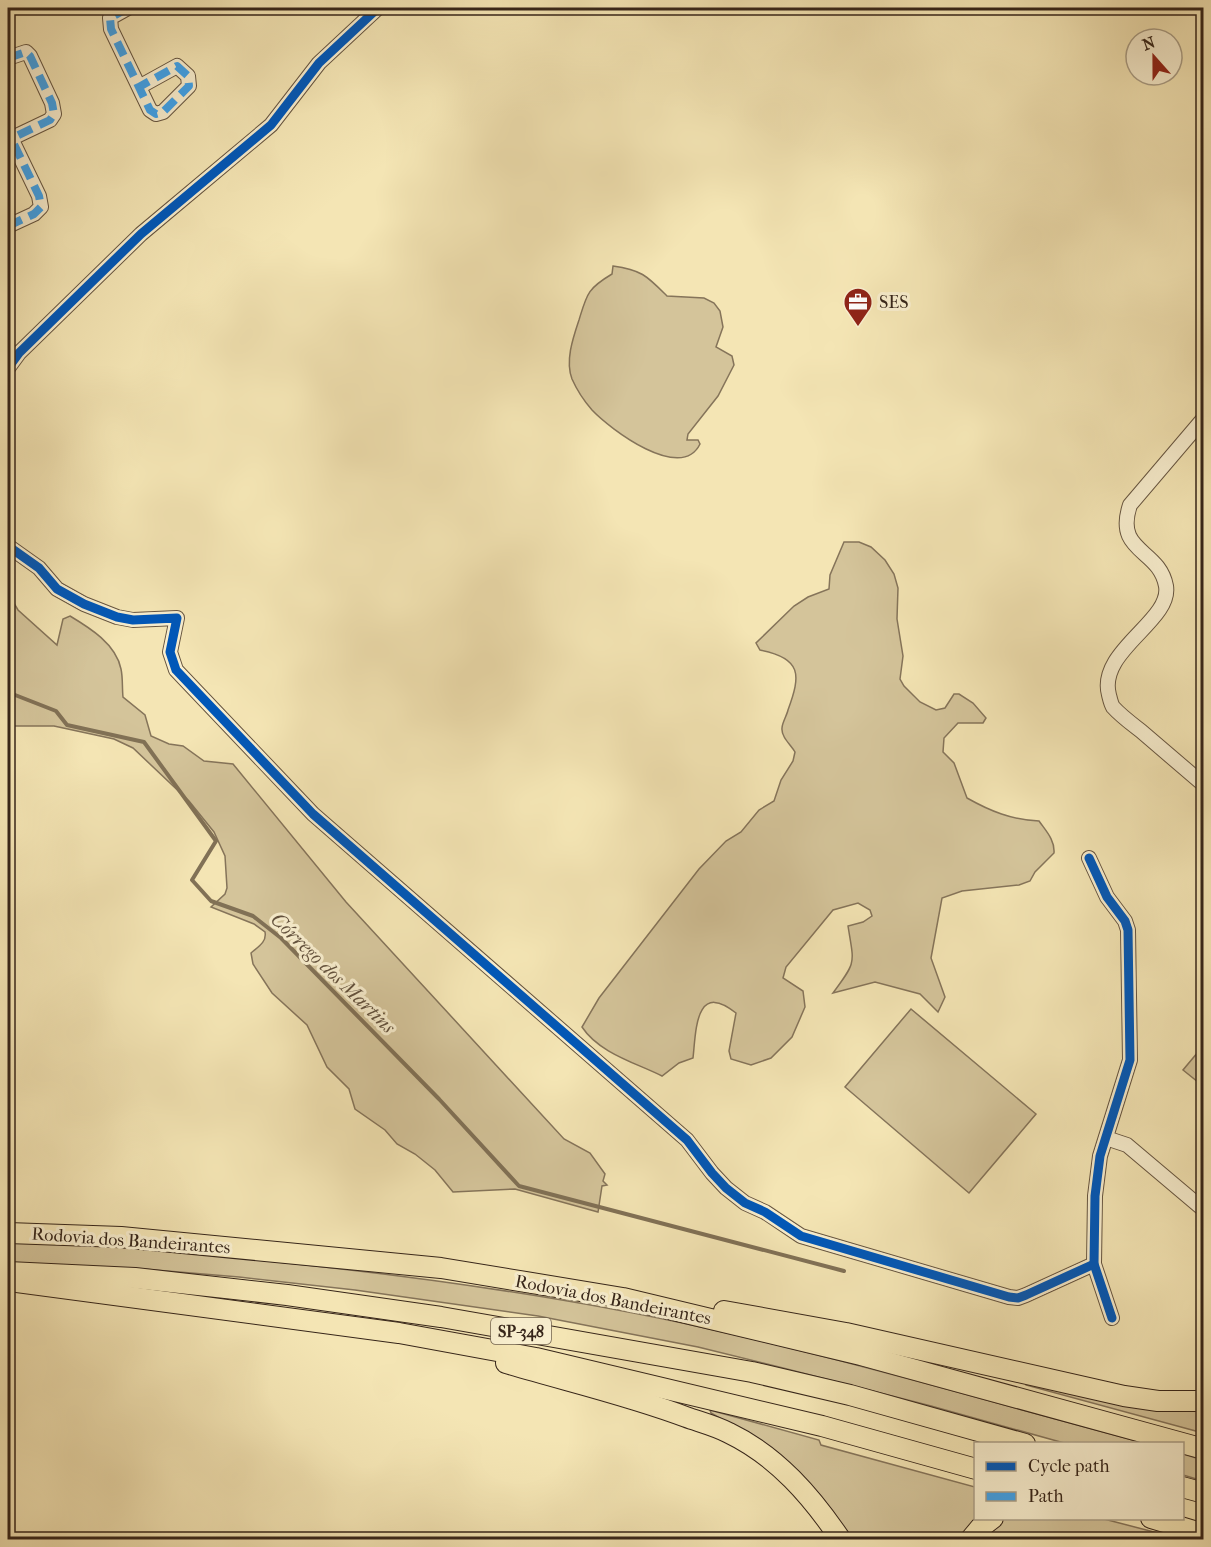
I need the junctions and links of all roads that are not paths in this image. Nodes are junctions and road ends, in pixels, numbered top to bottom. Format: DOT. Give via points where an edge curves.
graph roads {
  1 [pos="128,8"];
  2 [pos="378,8"];
  3 [pos="8,58"];
  4 [pos="139,87"];
  5 [pos="9,139"];
  6 [pos="8,226"];
  7 [pos="8,368"];
  8 [pos="1203,418"];
  9 [pos="8,546"];
  10 [pos="1203,785"];
  11 [pos="1089,858"];
  12 [pos="1106,1138"];
  13 [pos="1203,1210"];
  14 [pos="8,1233"];
  15 [pos="1094,1264"];
  16 [pos="8,1272"];
  17 [pos="8,1280"];
  18 [pos="622,1298"];
  19 [pos="1112,1318"];
  20 [pos="399,1333"];
  21 [pos="1203,1401"];
  22 [pos="1021,1442"];
  23 [pos="1178,1442"];
  24 [pos="1184,1444"];
  25 [pos="1203,1449"];
  26 [pos="974,1469"];
  27 [pos="1184,1488"];
  28 [pos="1203,1493"];
  29 [pos="990,1520"];
  30 [pos="1158,1520"];
  31 [pos="1203,1533"];
  32 [pos="841,1539"];
  33 [pos="970,1539"];
  1 -- 4 [label="street" via="110,18 111,29"];
  2 -- 7 [label="street" via="319,63 271,125 141,234"];
  3 -- 5 [label="street" via="26,52 30,56 54,114 50,120"];
  5 -- 6 [label="street" via="41,207"];
  8 -- 10 [label="street" via="1126,514 1130,542 1157,565 1166,596 1116,660 1106,685 1112,706"];
  9 -- 15 [label="street" via="39,568 57,589 84,604 133,620 177,618 170,652 177,670 313,814 687,1140 712,1173 745,1203 801,1236 1010,1297 1026,1295"];
  11 -- 12 [label="street" via="1128,930 1130,1060"];
  12 -- 13 [label="street" via="1127,1145"];
  12 -- 15 [label="street" via="1095,1196"];
  14 -- 18 [label="highway, Rodovia dos Bandeirantes" via="121,1237 441,1268"];
  15 -- 19 [label="street"];
  16 -- 22 [label="highway, Rodovia dos Bandeirantes / SP-348" via="135,1278 287,1294 441,1317 753,1371"];
  17 -- 20 [label="highway"];
  18 -- 21 [label="highway" via="761,1316 1124,1396"];
  18 -- 23 [label="highway, Rodovia dos Bandeirantes" via="861,1355"];
  20 -- 26 [label="highway" via="547,1360 822,1426"];
  20 -- 32 [label="highway" via="652,1404 730,1433 793,1479"];
  24 -- 25 [label="highway, Rodovia dos Bandeirantes"];
  27 -- 28 [label="highway"];
  29 -- 33 [label="highway"];
  30 -- 31 [label="highway"];
}
